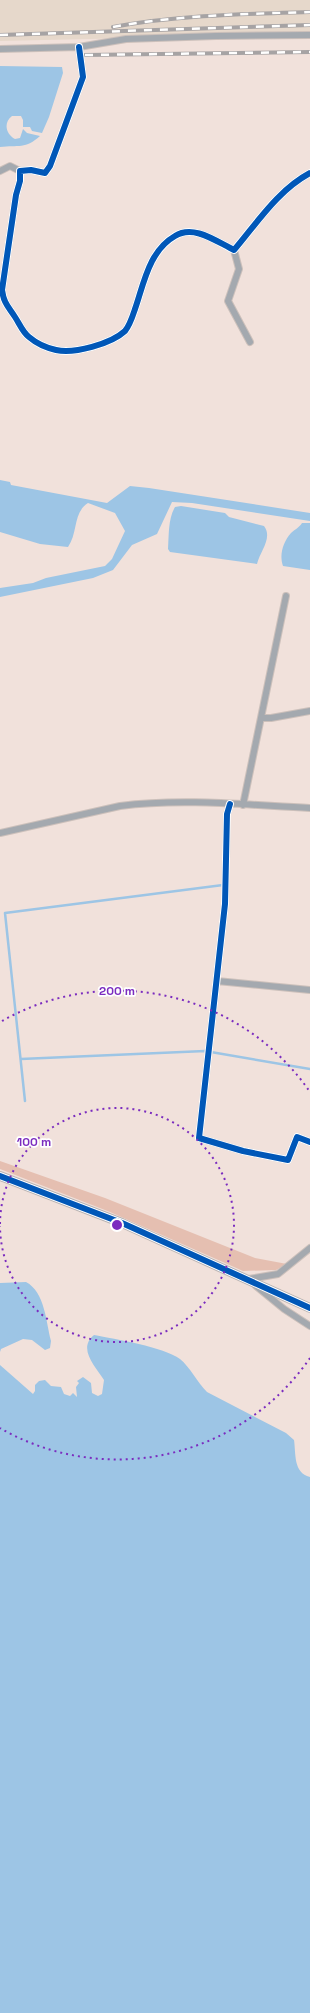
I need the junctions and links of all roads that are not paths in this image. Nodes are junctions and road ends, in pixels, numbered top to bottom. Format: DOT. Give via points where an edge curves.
graph roads {
  1 [pos="310,35"];
  2 [pos="79,47"];
  3 [pos="0,49"];
  4 [pos="0,171"];
  5 [pos="20,171"];
  6 [pos="310,174"];
  7 [pos="234,250"];
  8 [pos="250,342"];
  9 [pos="286,596"];
  10 [pos="310,711"];
  11 [pos="261,718"];
  12 [pos="230,804"];
  13 [pos="243,805"];
  14 [pos="310,808"];
  15 [pos="0,833"];
  16 [pos="217,982"];
  17 [pos="310,990"];
  18 [pos="310,1142"];
  19 [pos="0,1176"];
  20 [pos="310,1248"];
  21 [pos="249,1279"];
  22 [pos="310,1308"];
  23 [pos="310,1326"];
  1 -- 2 [label="street" via="126,39"];
  2 -- 3 [label="street"];
  2 -- 5 [label="street" via="83,77 50,166 46,173"];
  4 -- 5 [label="street" via="10,166"];
  5 -- 7 [label="street" via="2,290 4,302 28,336 57,351 81,350 105,343 125,330 132,318 148,268 163,245 175,236 185,231 197,232"];
  6 -- 7 [label="street" via="300,179 270,205"];
  7 -- 8 [label="street" via="239,269 228,301"];
  9 -- 11 [label="street"];
  10 -- 11 [label="street"];
  11 -- 13 [label="street"];
  12 -- 13 [label="street"];
  12 -- 15 [label="street" via="169,802 120,806"];
  12 -- 16 [label="street" via="227,814 225,904"];
  13 -- 14 [label="street"];
  16 -- 17 [label="street"];
  16 -- 18 [label="street" via="199,1138 288,1160 297,1138"];
  19 -- 21 [label="street" via="122,1223"];
  20 -- 21 [label="street" via="278,1274"];
  21 -- 22 [label="street"];
  21 -- 23 [label="street" via="267,1297"];
}
